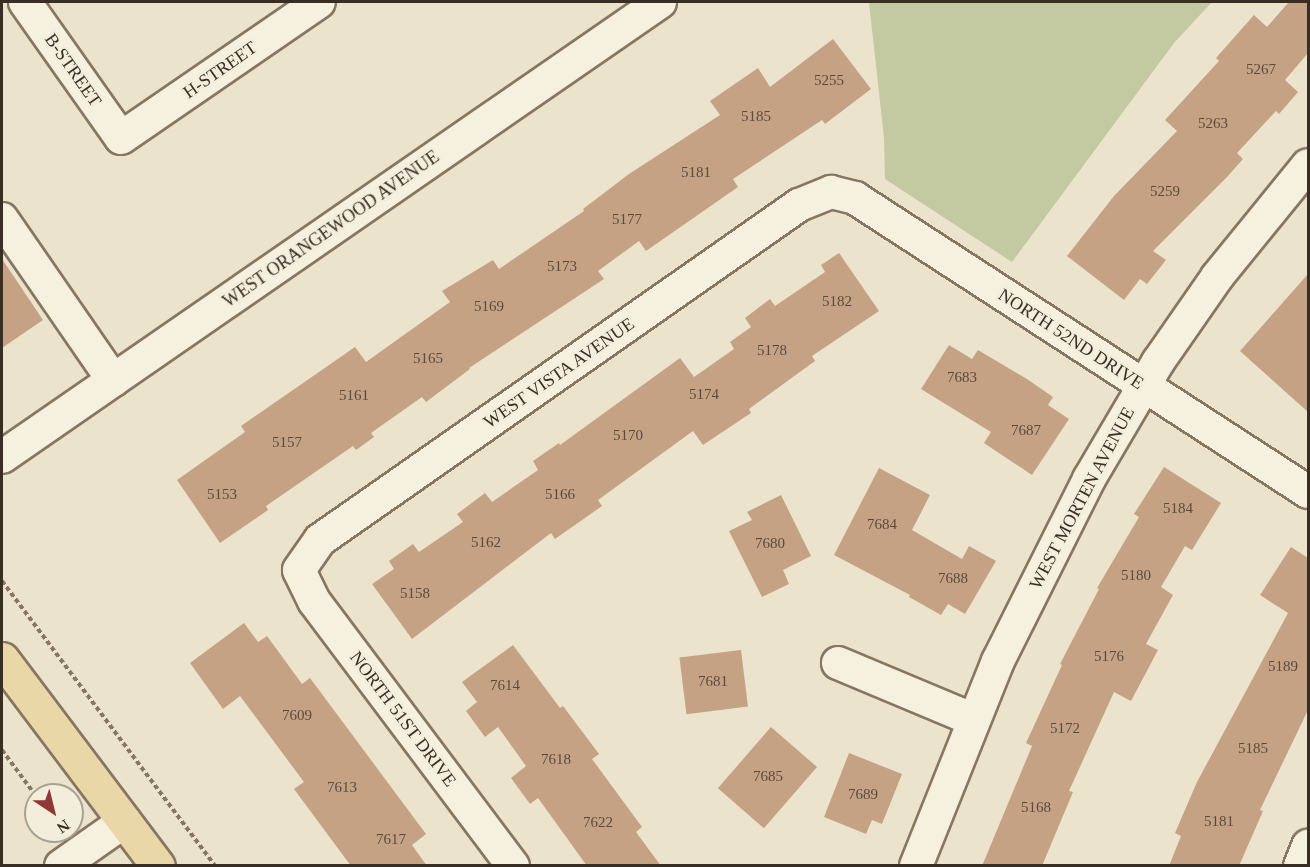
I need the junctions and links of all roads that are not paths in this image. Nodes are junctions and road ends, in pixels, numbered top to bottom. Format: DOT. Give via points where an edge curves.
graph roads {
  1 [pos="25,2"];
  2 [pos="319,2"];
  3 [pos="660,2"];
  4 [pos="121,138"];
  5 [pos="1308,165"];
  6 [pos="831,192"];
  7 [pos="2,219"];
  8 [pos="112,380"];
  9 [pos="1143,387"];
  10 [pos="2,457"];
  11 [pos="1308,492"];
  12 [pos="299,570"];
  13 [pos="2,659"];
  14 [pos="838,663"];
  15 [pos="974,720"];
  16 [pos="124,821"];
  17 [pos="1308,846"];
  18 [pos="61,866"];
  19 [pos="158,866"];
  20 [pos="513,866"];
  21 [pos="916,866"];
  22 [pos="1300,866"];
  1 -- 4 [label="street, B-STREET"];
  2 -- 4 [label="street, H-STREET"];
  3 -- 8 [label="street, WEST ORANGEWOOD AVENUE"];
  5 -- 9 [label="street, WEST MORTEN AVENUE" via="1217,277"];
  6 -- 9 [label="street, NORTH 52ND DRIVE" via="855,198"];
  6 -- 12 [label="street, WEST VISTA AVENUE" via="799,205 320,540"];
  7 -- 8 [label="street"];
  8 -- 10 [label="street, WEST ORANGEWOOD AVENUE"];
  9 -- 11 [label="street, NORTH 52ND DRIVE"];
  9 -- 15 [label="street, WEST MORTEN AVENUE" via="1058,539 998,661"];
  12 -- 20 [label="street, NORTH 51ST DRIVE" via="314,601"];
  13 -- 16 [label="main road"];
  14 -- 15 [label="street"];
  15 -- 21 [label="street, WEST MORTEN AVENUE"];
  16 -- 18 [label="street"];
  16 -- 19 [label="main road"];
  17 -- 22 [label="street"];
}
